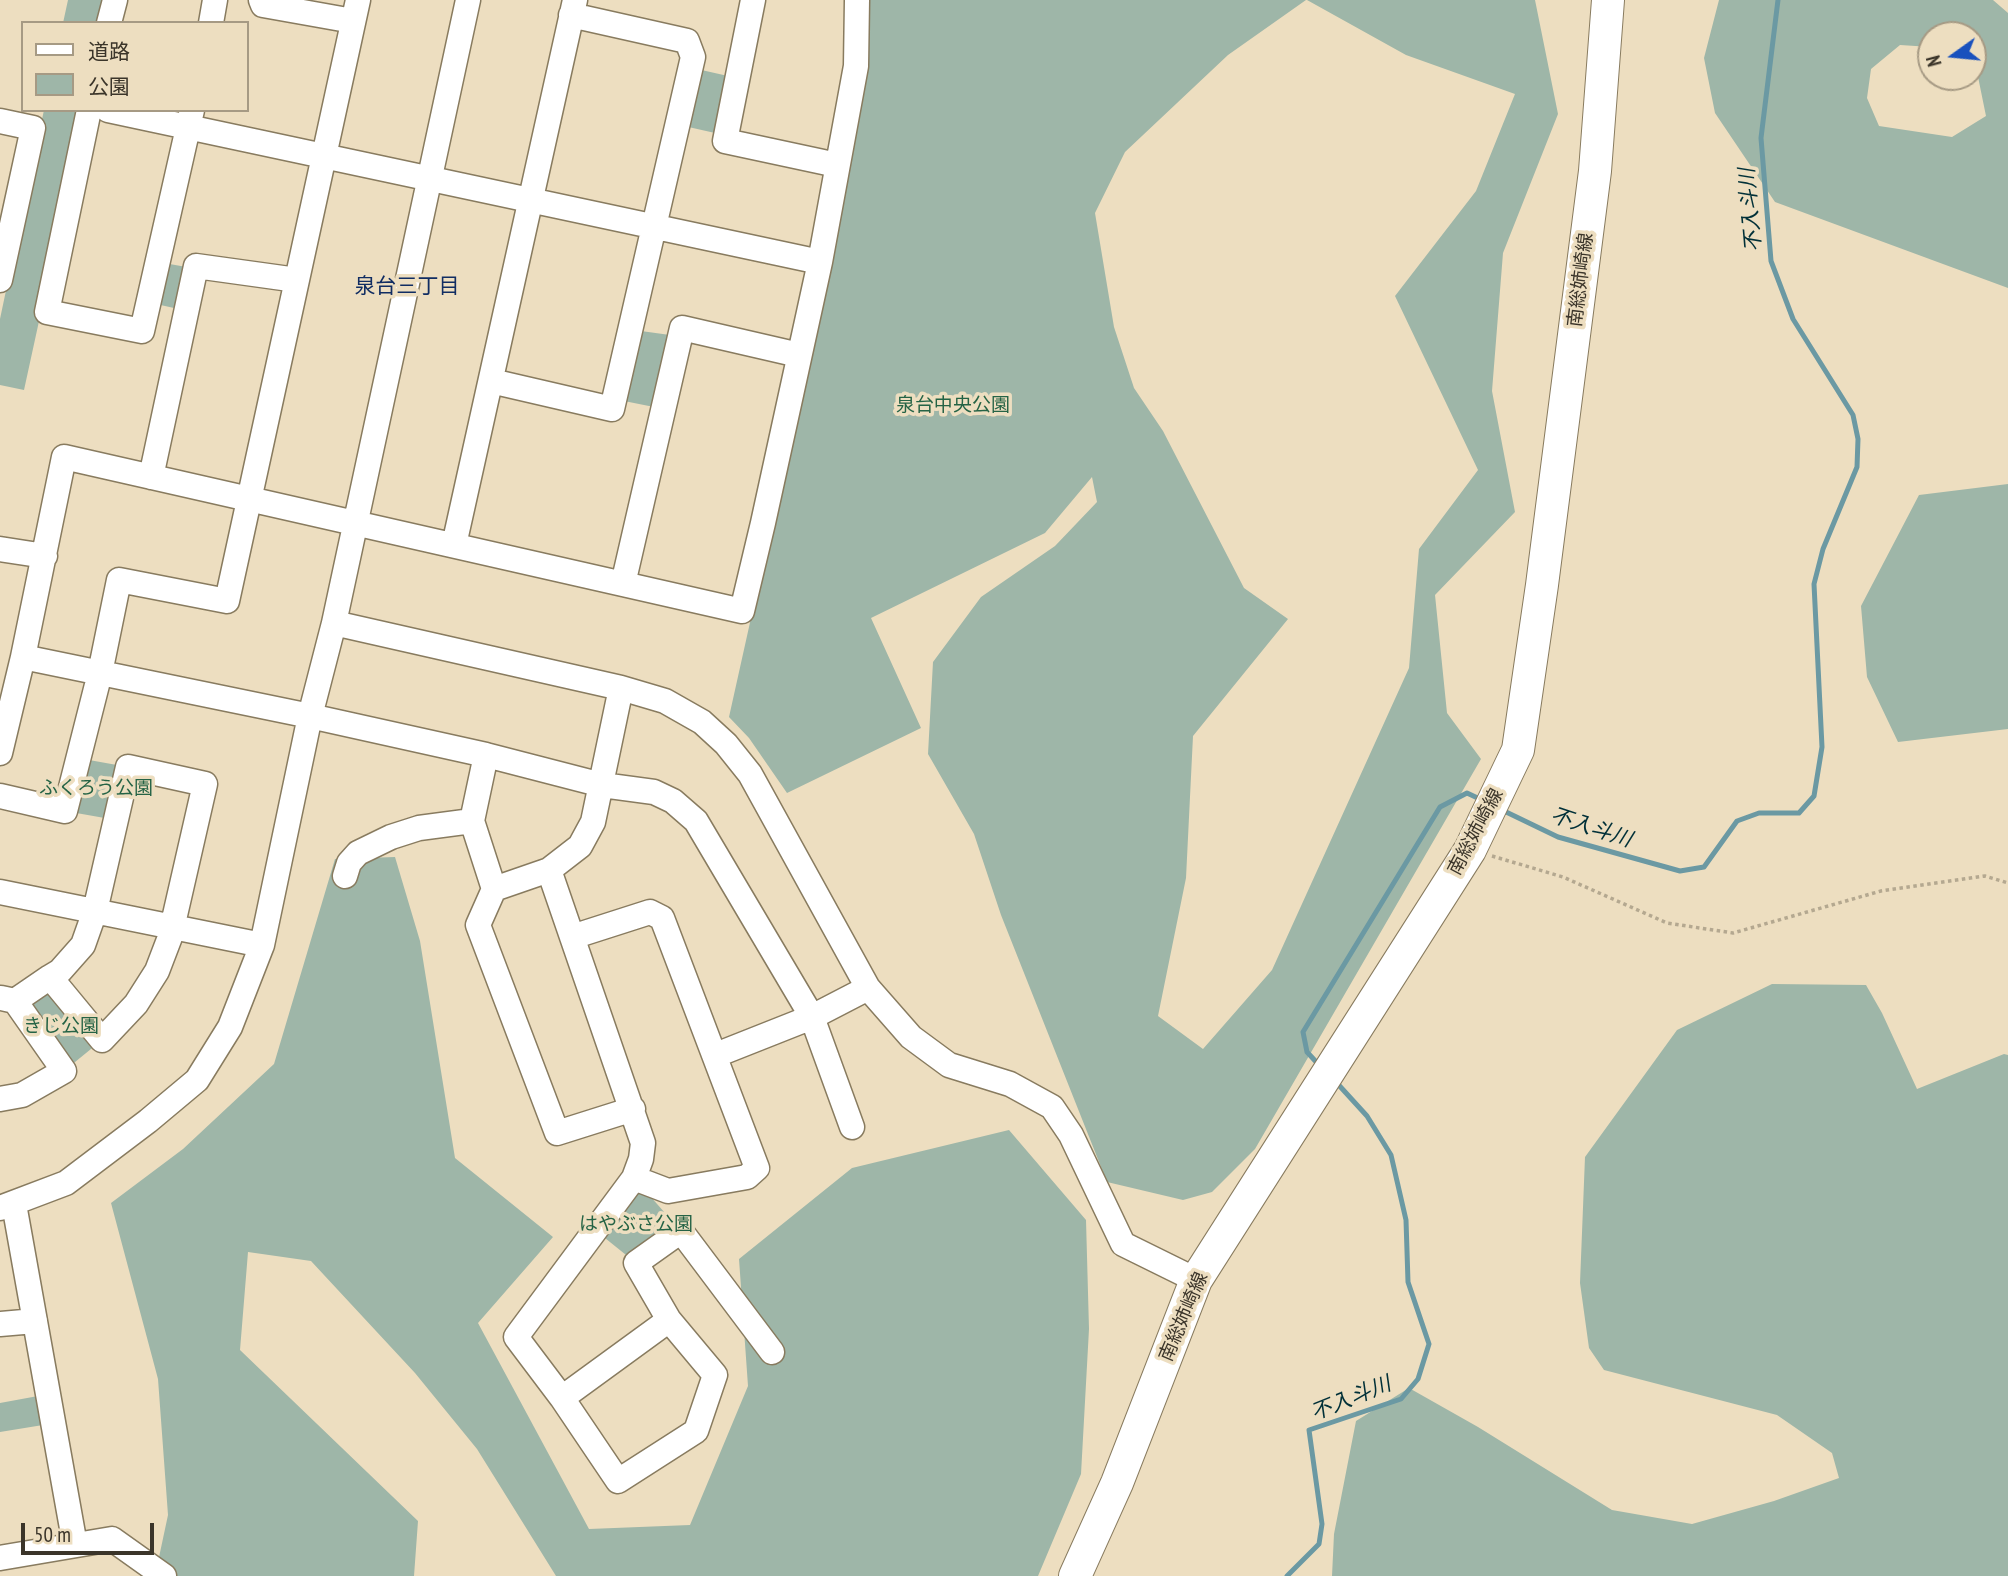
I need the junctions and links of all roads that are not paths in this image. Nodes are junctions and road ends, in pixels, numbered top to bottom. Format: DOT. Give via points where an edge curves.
graph roads {
  1 [pos="115,0"];
  2 [pos="215,0"];
  3 [pos="261,0"];
  4 [pos="468,0"];
  5 [pos="753,0"];
  6 [pos="857,0"];
  7 [pos="1608,0"];
  8 [pos="573,8"];
  9 [pos="356,10"];
  10 [pos="110,21"];
  11 [pos="211,21"];
  12 [pos="89,112"];
  13 [pos="126,112"];
  14 [pos="191,119"];
  15 [pos="0,121"];
  16 [pos="324,156"];
  17 [pos="838,164"];
  18 [pos="431,179"];
  19 [pos="530,201"];
  20 [pos="655,227"];
  21 [pos="820,262"];
  22 [pos="0,280"];
  23 [pos="297,280"];
  24 [pos="799,355"];
  25 [pos="491,381"];
  26 [pos="150,477"];
  27 [pos="249,499"];
  28 [pos="354,523"];
  29 [pos="454,545"];
  30 [pos="0,549"];
  31 [pos="44,556"];
  32 [pos="623,584"];
  33 [pos="334,624"];
  34 [pos="23,657"];
  35 [pos="100,673"];
  36 [pos="621,688"];
  37 [pos="310,716"];
  38 [pos="0,753"];
  39 [pos="486,755"];
  40 [pos="602,785"];
  41 [pos="0,796"];
  42 [pos="472,821"];
  43 [pos="549,870"];
  44 [pos="345,877"];
  45 [pos="494,889"];
  46 [pos="0,892"];
  47 [pos="95,911"];
  48 [pos="173,927"];
  49 [pos="572,937"];
  50 [pos="262,945"];
  51 [pos="50,977"];
  52 [pos="868,988"];
  53 [pos="7,999"];
  54 [pos="812,1017"];
  55 [pos="716,1055"];
  56 [pos="0,1099"];
  57 [pos="633,1109"];
  58 [pos="852,1127"];
  59 [pos="634,1178"];
  60 [pos="7,1206"];
  61 [pos="1196,1280"];
  62 [pos="669,1320"];
  63 [pos="35,1321"];
  64 [pos="0,1324"];
  65 [pos="772,1352"];
  66 [pos="562,1398"];
  67 [pos="75,1545"];
  68 [pos="0,1558"];
  69 [pos="164,1576"];
  70 [pos="1075,1576"];
  1 -- 10 [label="street"];
  2 -- 11 [label="street"];
  3 -- 9 [label="street" via="263,5"];
  4 -- 18 [label="street"];
  5 -- 17 [label="street" via="725,141"];
  6 -- 17 [label="street" via="856,66"];
  7 -- 61 [label="main road, 南総姉崎線" via="1595,171 1518,750 1470,850"];
  8 -- 19 [label="street"];
  8 -- 20 [label="street" via="687,41 694,57"];
  9 -- 16 [label="street"];
  12 -- 14 [label="street" via="47,312 142,331"];
  13 -- 14 [label="street"];
  14 -- 16 [label="street"];
  15 -- 22 [label="street" via="33,128"];
  16 -- 18 [label="street"];
  16 -- 23 [label="street"];
  17 -- 21 [label="street"];
  18 -- 19 [label="street"];
  18 -- 28 [label="street"];
  19 -- 20 [label="street"];
  19 -- 25 [label="street"];
  20 -- 21 [label="street"];
  20 -- 25 [label="street" via="612,409"];
  21 -- 24 [label="street"];
  23 -- 26 [label="street" via="196,266"];
  23 -- 27 [label="street"];
  24 -- 32 [label="street" via="682,328"];
  24 -- 32 [label="street" via="742,611"];
  25 -- 29 [label="street"];
  26 -- 27 [label="street"];
  26 -- 31 [label="street" via="64,457"];
  27 -- 28 [label="street"];
  27 -- 35 [label="street" via="227,601 119,580"];
  28 -- 29 [label="street"];
  28 -- 33 [label="street"];
  29 -- 32 [label="street"];
  30 -- 31 [label="street"];
  31 -- 34 [label="street"];
  33 -- 36 [label="street"];
  33 -- 37 [label="street"];
  34 -- 35 [label="street"];
  34 -- 38 [label="street"];
  35 -- 37 [label="street"];
  35 -- 41 [label="street" via="65,811"];
  36 -- 40 [label="street"];
  36 -- 52 [label="street" via="665,701 702,722 726,744 757,785"];
  37 -- 39 [label="street"];
  37 -- 50 [label="street"];
  39 -- 40 [label="street"];
  39 -- 42 [label="street"];
  40 -- 43 [label="street" via="593,822 580,846"];
  40 -- 54 [label="street" via="654,792 696,821"];
  42 -- 44 [label="street" via="391,837 358,853"];
  42 -- 45 [label="street"];
  43 -- 45 [label="street"];
  43 -- 49 [label="street"];
  45 -- 57 [label="street" via="478,925 557,1133"];
  46 -- 47 [label="street"];
  47 -- 48 [label="street"];
  47 -- 48 [label="street" via="128,767 205,784"];
  47 -- 51 [label="street" via="83,945"];
  48 -- 50 [label="street"];
  48 -- 51 [label="street" via="157,971 136,1004 102,1040"];
  49 -- 55 [label="street" via="650,912 662,918"];
  49 -- 57 [label="street"];
  50 -- 60 [label="street" via="230,1027 197,1080 66,1182"];
  51 -- 53 [label="street"];
  52 -- 54 [label="street"];
  52 -- 61 [label="street" via="911,1037 949,1065 1010,1084 1052,1107 1071,1135 1124,1244"];
  53 -- 56 [label="street" via="64,1071 22,1095"];
  54 -- 55 [label="street"];
  54 -- 58 [label="street"];
  55 -- 59 [label="street" via="757,1168 747,1177 668,1191"];
  57 -- 59 [label="street" via="643,1143"];
  59 -- 66 [label="street" via="516,1337"];
  60 -- 63 [label="street"];
  61 -- 70 [label="main road, 南総姉崎線" via="1117,1483"];
  62 -- 65 [label="street" via="636,1264 681,1231"];
  62 -- 66 [label="street"];
  62 -- 66 [label="street" via="715,1375 696,1431 618,1481"];
  63 -- 64 [label="street"];
  63 -- 67 [label="street"];
  67 -- 68 [label="street"];
  67 -- 69 [label="street" via="112,1539"];
}
